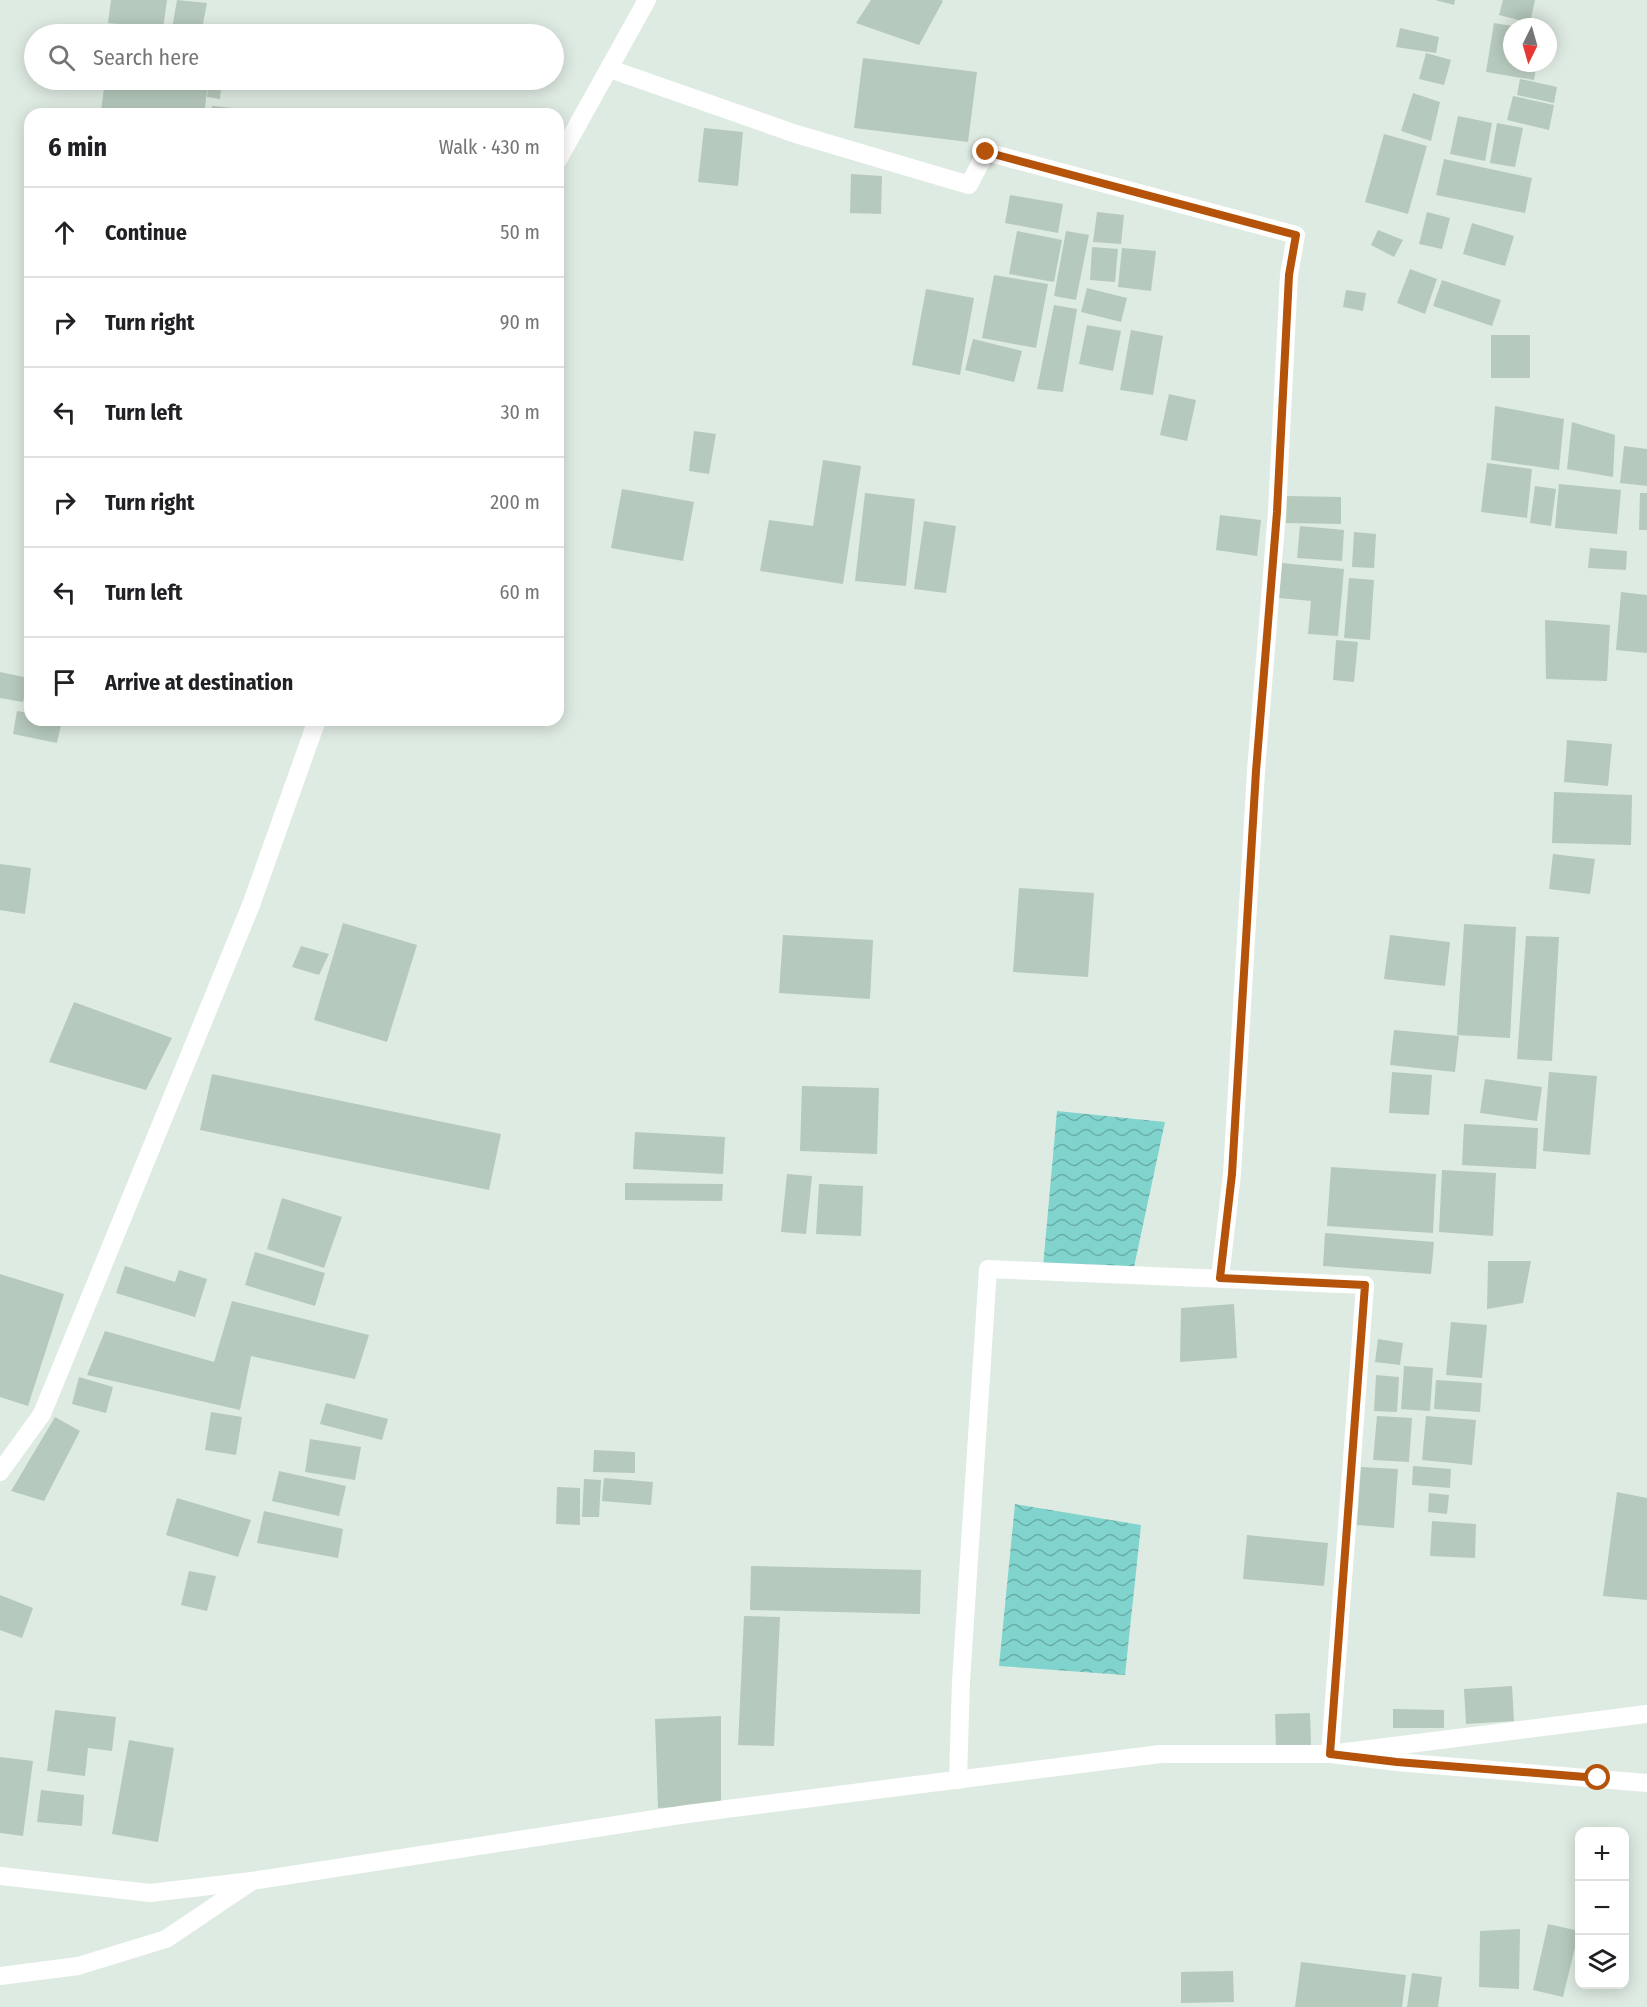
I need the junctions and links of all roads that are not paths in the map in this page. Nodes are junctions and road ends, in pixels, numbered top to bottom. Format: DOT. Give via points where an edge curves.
graph roads {
  1 [pos="647,0"];
  2 [pos="610,69"];
  3 [pos="564,150"];
  4 [pos="315,726"];
  5 [pos="1220,1278"];
  6 [pos="0,1472"];
  7 [pos="1647,1714"];
  8 [pos="1330,1754"];
  9 [pos="958,1780"];
  10 [pos="1647,1783"];
  11 [pos="0,1876"];
  12 [pos="252,1881"];
  13 [pos="0,1976"];
  1 -- 2 [label="street"];
  2 -- 3 [label="street"];
  2 -- 5 [label="street" via="796,134 969,185 986,152 1296,235 1289,275 1277,512 1256,771 1232,1174"];
  4 -- 6 [label="street" via="251,905 42,1414"];
  5 -- 8 [label="street" via="1365,1285"];
  5 -- 9 [label="street" via="988,1269 960,1681"];
  7 -- 8 [label="street"];
  8 -- 9 [label="street" via="1160,1754"];
  8 -- 10 [label="street"];
  9 -- 12 [label="street" via="687,1814"];
  11 -- 12 [label="street" via="150,1893"];
  12 -- 13 [label="street" via="166,1938 78,1966"];
}
